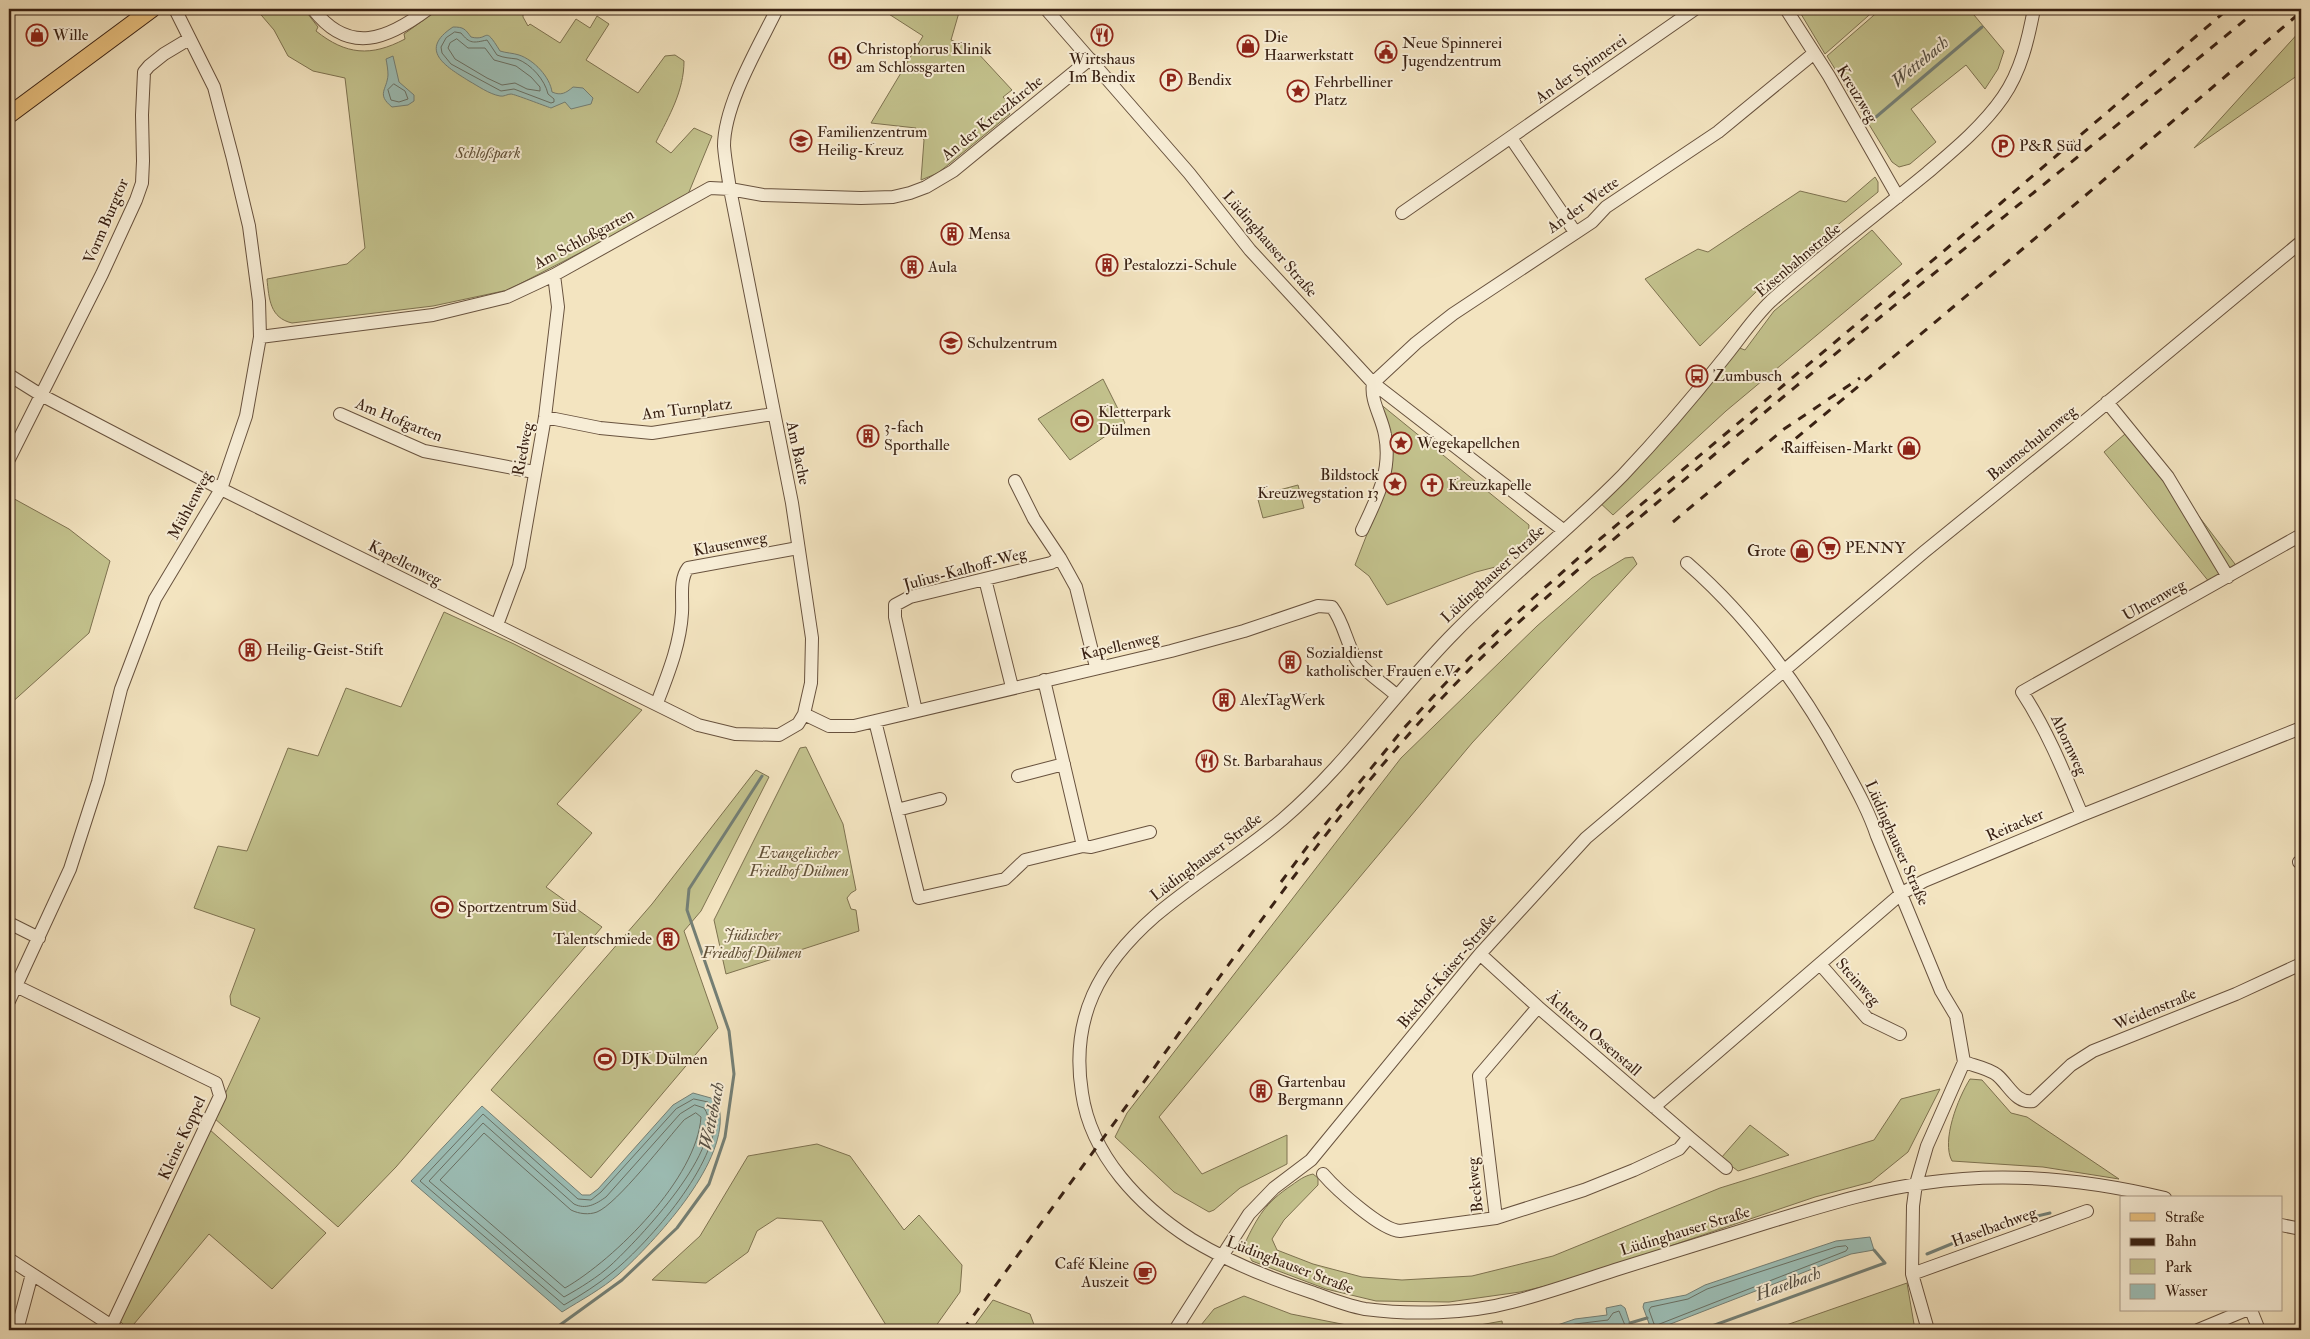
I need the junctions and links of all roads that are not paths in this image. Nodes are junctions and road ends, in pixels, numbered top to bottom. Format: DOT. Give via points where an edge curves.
graph roads {
  1 [pos="152,9"];
  2 [pos="175,9"];
  3 [pos="313,9"];
  4 [pos="428,9"];
  5 [pos="777,9"];
  6 [pos="1046,9"];
  7 [pos="1695,9"];
  8 [pos="1786,9"];
  9 [pos="2034,9"];
  10 [pos="189,39"];
  11 [pos="1813,54"];
  12 [pos="1090,59"];
  13 [pos="9,115"];
  14 [pos="1511,138"];
  15 [pos="730,189"];
  16 [pos="1898,196"];
  17 [pos="1402,213"];
  18 [pos="1575,232"];
  19 [pos="2301,242"];
  20 [pos="554,275"];
  21 [pos="260,337"];
  22 [pos="9,375"];
  23 [pos="1373,383"];
  24 [pos="41,395"];
  25 [pos="2107,402"];
  26 [pos="340,414"];
  27 [pos="773,414"];
  28 [pos="545,417"];
  29 [pos="9,459"];
  30 [pos="534,472"];
  31 [pos="1014,481"];
  32 [pos="221,489"];
  33 [pos="1362,530"];
  34 [pos="1563,530"];
  35 [pos="2301,535"];
  36 [pos="798,548"];
  37 [pos="1060,558"];
  38 [pos="1687,563"];
  39 [pos="2228,577"];
  40 [pos="985,579"];
  41 [pos="497,625"];
  42 [pos="1096,667"];
  43 [pos="1785,669"];
  44 [pos="1044,680"];
  45 [pos="1012,687"];
  46 [pos="2022,692"];
  47 [pos="1397,696"];
  48 [pos="657,704"];
  49 [pos="916,711"];
  50 [pos="801,719"];
  51 [pos="875,722"];
  52 [pos="2301,728"];
  53 [pos="1064,764"];
  54 [pos="1018,776"];
  55 [pos="940,799"];
  56 [pos="897,810"];
  57 [pos="2082,815"];
  58 [pos="1150,832"];
  59 [pos="1083,846"];
  60 [pos="1902,893"];
  61 [pos="9,924"];
  62 [pos="39,938"];
  63 [pos="1480,954"];
  64 [pos="1820,964"];
  65 [pos="2301,964"];
  66 [pos="16,986"];
  67 [pos="9,1001"];
  68 [pos="1538,1007"];
  69 [pos="1900,1034"];
  70 [pos="1964,1062"];
  71 [pos="1654,1107"];
  72 [pos="1689,1137"];
  73 [pos="1726,1168"];
  74 [pos="1323,1174"];
  75 [pos="1916,1184"];
  76 [pos="2156,1196"];
  77 [pos="2087,1211"];
  78 [pos="1496,1218"];
  79 [pos="2282,1225"];
  80 [pos="2301,1229"];
  81 [pos="1222,1258"];
  82 [pos="9,1259"];
  83 [pos="32,1274"];
  84 [pos="1912,1274"];
  85 [pos="2241,1312"];
  86 [pos="2252,1312"];
  87 [pos="115,1328"];
  88 [pos="17,1330"];
  89 [pos="1175,1330"];
  90 [pos="1928,1330"];
  91 [pos="2198,1330"];
  92 [pos="2259,1330"];
  1 -- 13 [label="main road"];
  2 -- 10 [label="street, Mühlenweg"];
  3 -- 4 [label="street" via="333,29 364,38 382,36 401,28"];
  5 -- 15 [label="street" via="743,78 727,126 724,146"];
  6 -- 12 [label="street, Lüdinghauser Straße"];
  7 -- 14 [label="street, An der Spinnerei"];
  8 -- 11 [label="street, Kreuzweg"];
  9 -- 16 [label="street, Eisenbahnstraße" via="2024,53 2004,95 1966,138"];
  10 -- 21 [label="street, Mühlenweg" via="214,87 238,178 249,226 259,301"];
  10 -- 24 [label="street, Vorm Burgtor" via="164,54 144,72 142,183 102,274"];
  11 -- 16 [label="street, Kreuzweg"];
  11 -- 18 [label="street, An der Wette" via="1718,132 1606,207 1592,222"];
  12 -- 15 [label="street, An der Kreuzkirche" via="947,175 910,193 861,198 763,195"];
  12 -- 23 [label="street, Lüdinghauser Straße" via="1189,173 1250,250"];
  14 -- 17 [label="street, An der Spinnerei"];
  14 -- 18 [label="street"];
  15 -- 20 [label="street, Am Schloßgarten" via="710,188"];
  15 -- 27 [label="street, Am Bache"];
  16 -- 34 [label="street, Eisenbahnstraße" via="1766,305 1680,413 1623,475"];
  18 -- 23 [label="street, An der Wette" via="1453,314"];
  19 -- 25 [label="street, Baumschulenweg"];
  20 -- 21 [label="street, Am Schloßgarten" via="507,297 433,315"];
  20 -- 28 [label="street, Riedweg" via="558,307"];
  21 -- 32 [label="street, Mühlenweg" via="246,416"];
  22 -- 24 [label="street, Kapellenweg"];
  23 -- 33 [label="street" via="1371,393 1385,433 1388,460 1384,479"];
  23 -- 34 [label="street, Lüdinghauser Straße"];
  24 -- 29 [label="street"];
  24 -- 32 [label="street, Kapellenweg"];
  25 -- 39 [label="street" via="2168,477"];
  25 -- 43 [label="street, Baumschulenweg"];
  26 -- 30 [label="street, Am Hofgarten" via="424,451"];
  27 -- 28 [label="street, Am Turnplatz" via="652,432 600,428"];
  27 -- 36 [label="street, Am Bache"];
  28 -- 30 [label="street, Riedweg"];
  30 -- 41 [label="street, Riedweg" via="519,566"];
  31 -- 37 [label="street, Julius-Kalhoff-Weg"];
  32 -- 41 [label="street, Kapellenweg"];
  32 -- 62 [label="street, Mühlenweg" via="155,599 121,690 98,782 72,861"];
  34 -- 47 [label="street, Lüdinghauser Straße" via="1454,632"];
  35 -- 39 [label="street, Ulmenweg"];
  36 -- 48 [label="street, Klausenweg" via="688,568 683,574 682,615 673,660"];
  36 -- 50 [label="street, Am Bache" via="812,638 811,683"];
  37 -- 40 [label="street, Julius-Kalhoff-Weg"];
  37 -- 42 [label="street, Julius-Kalhoff-Weg" via="1076,587"];
  38 -- 43 [label="street, Lüdinghauser Straße" via="1712,585"];
  39 -- 46 [label="street, Ulmenweg"];
  40 -- 45 [label="street"];
  40 -- 49 [label="street, Julius-Kalhoff-Weg" via="910,597 895,605"];
  41 -- 48 [label="street, Kapellenweg"];
  42 -- 44 [label="street, Kapellenweg"];
  42 -- 47 [label="street, Kapellenweg" via="1244,631 1318,606 1332,606 1341,618 1347,642 1358,661"];
  43 -- 60 [label="street, Lüdinghauser Straße" via="1824,730 1869,812"];
  43 -- 63 [label="street, Bischof-Kaiser-Straße" via="1586,838"];
  44 -- 45 [label="street, Kapellenweg"];
  44 -- 53 [label="street"];
  45 -- 49 [label="street, Kapellenweg"];
  46 -- 57 [label="street, Ahornweg" via="2052,745"];
  47 -- 81 [label="street, Lüdinghauser Straße" via="1288,815 1170,904 1125,945 1110,963 1083,1019 1078,1046 1083,1104 1102,1152 1163,1221"];
  48 -- 50 [label="street, Kapellenweg" via="698,725 735,734 779,734"];
  49 -- 51 [label="street, Kapellenweg"];
  50 -- 51 [label="street, Kapellenweg" via="829,726"];
  51 -- 56 [label="street"];
  52 -- 57 [label="street, Reitacker"];
  53 -- 54 [label="street"];
  53 -- 59 [label="street"];
  55 -- 56 [label="street"];
  56 -- 59 [label="street" via="919,898 1005,879 1025,860"];
  57 -- 60 [label="street, Reitacker"];
  58 -- 59 [label="street" via="1091,847"];
  60 -- 64 [label="street, Reitacker"];
  60 -- 70 [label="street, Lüdinghauser Straße" via="1956,1016"];
  61 -- 62 [label="street"];
  62 -- 66 [label="street, Mühlenweg"];
  63 -- 68 [label="street, Ächtern Ossenstall"];
  63 -- 81 [label="street, Bischof-Kaiser-Straße" via="1311,1160 1274,1188 1249,1214"];
  64 -- 69 [label="street, Steinweg" via="1867,1018"];
  64 -- 71 [label="street, Reitacker"];
  65 -- 70 [label="street, Weidenstraße" via="2236,994 2093,1051 2071,1065 2033,1101 2020,1100 1997,1075"];
  66 -- 67 [label="street, Mühlenweg"];
  66 -- 87 [label="street, Kleine Koppel" via="216,1083 220,1096"];
  68 -- 71 [label="street, Ächtern Ossenstall"];
  68 -- 78 [label="street, Beckweg" via="1479,1076"];
  70 -- 75 [label="street" via="1927,1146"];
  71 -- 72 [label="street, Ächtern Ossenstall"];
  72 -- 73 [label="street, Ächtern Ossenstall"];
  72 -- 78 [label="street" via="1679,1149 1634,1170"];
  74 -- 78 [label="street, Beckweg" via="1381,1225 1393,1231"];
  75 -- 76 [label="street, Lüdinghauser Straße" via="1993,1176 2041,1177"];
  75 -- 81 [label="street, Lüdinghauser Straße" via="1812,1209 1496,1305 1428,1312 1359,1308 1285,1284"];
  75 -- 84 [label="street"];
  77 -- 84 [label="street, Haselbachweg"];
  79 -- 80 [label="street"];
  81 -- 89 [label="street, Bischof-Kaiser-Straße"];
  82 -- 83 [label="street"];
  83 -- 87 [label="street"];
  83 -- 88 [label="street"];
  84 -- 90 [label="street"];
  85 -- 91 [label="street"];
  86 -- 92 [label="street"];
}
